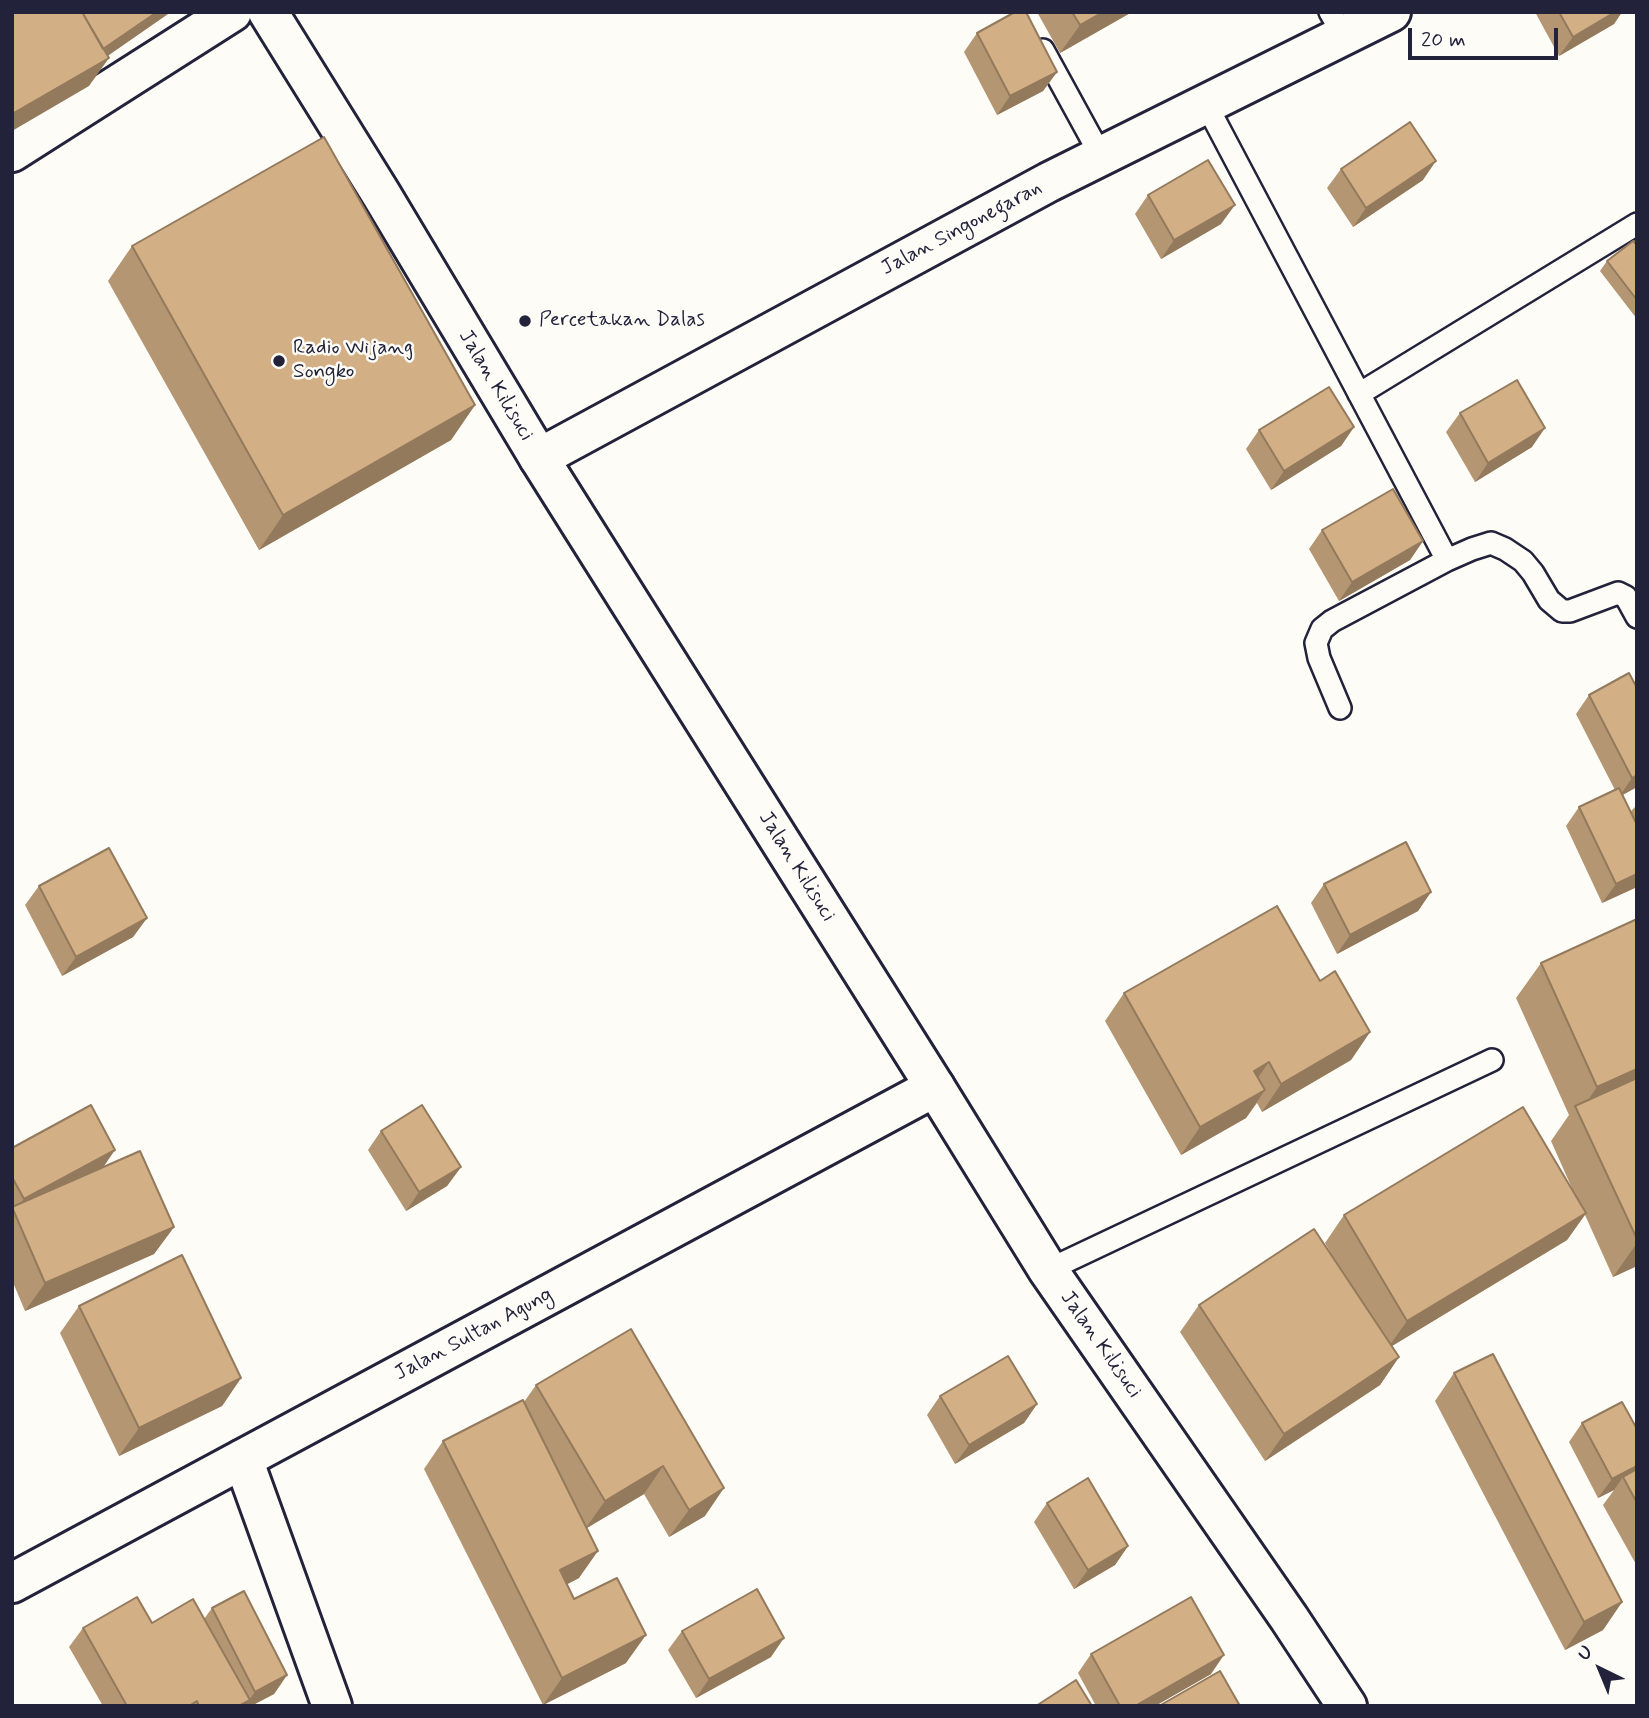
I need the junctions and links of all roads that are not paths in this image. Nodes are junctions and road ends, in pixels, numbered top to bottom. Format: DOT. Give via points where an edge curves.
graph roads {
  1 [pos="232,12"];
  2 [pos="268,12"];
  3 [pos="1391,12"];
  4 [pos="1337,24"];
  5 [pos="1036,37"];
  6 [pos="1206,104"];
  7 [pos="12,152"];
  8 [pos="1101,156"];
  9 [pos="1637,224"];
  10 [pos="1359,394"];
  11 [pos="539,458"];
  12 [pos="1447,560"];
  13 [pos="1637,617"];
  14 [pos="1340,708"];
  15 [pos="1492,1060"];
  16 [pos="935,1087"];
  17 [pos="1048,1270"];
  18 [pos="243,1459"];
  19 [pos="12,1583"];
  20 [pos="332,1706"];
  21 [pos="1347,1706"];
  1 -- 7 [label="street"];
  2 -- 11 [label="street, Jalan Kilisuci"];
  3 -- 4 [label="street, Jalan Singonegaran"];
  4 -- 6 [label="street, Jalan Singonegaran"];
  5 -- 8 [label="lane"];
  6 -- 8 [label="street, Jalan Singonegaran"];
  6 -- 10 [label="lane"];
  8 -- 11 [label="street, Jalan Singonegaran"];
  9 -- 10 [label="lane"];
  10 -- 12 [label="lane"];
  11 -- 16 [label="street, Jalan Kilisuci"];
  12 -- 13 [label="lane" via="1491,543 1522,561 1562,611 1618,593 1626,597"];
  12 -- 14 [label="lane" via="1322,629 1315,643"];
  15 -- 17 [label="lane"];
  16 -- 17 [label="street, Jalan Kilisuci"];
  16 -- 18 [label="street, Jalan Sultan Agung"];
  17 -- 21 [label="street, Jalan Kilisuci"];
  18 -- 19 [label="street, Jalan Sultan Agung"];
  18 -- 20 [label="street"];
}
